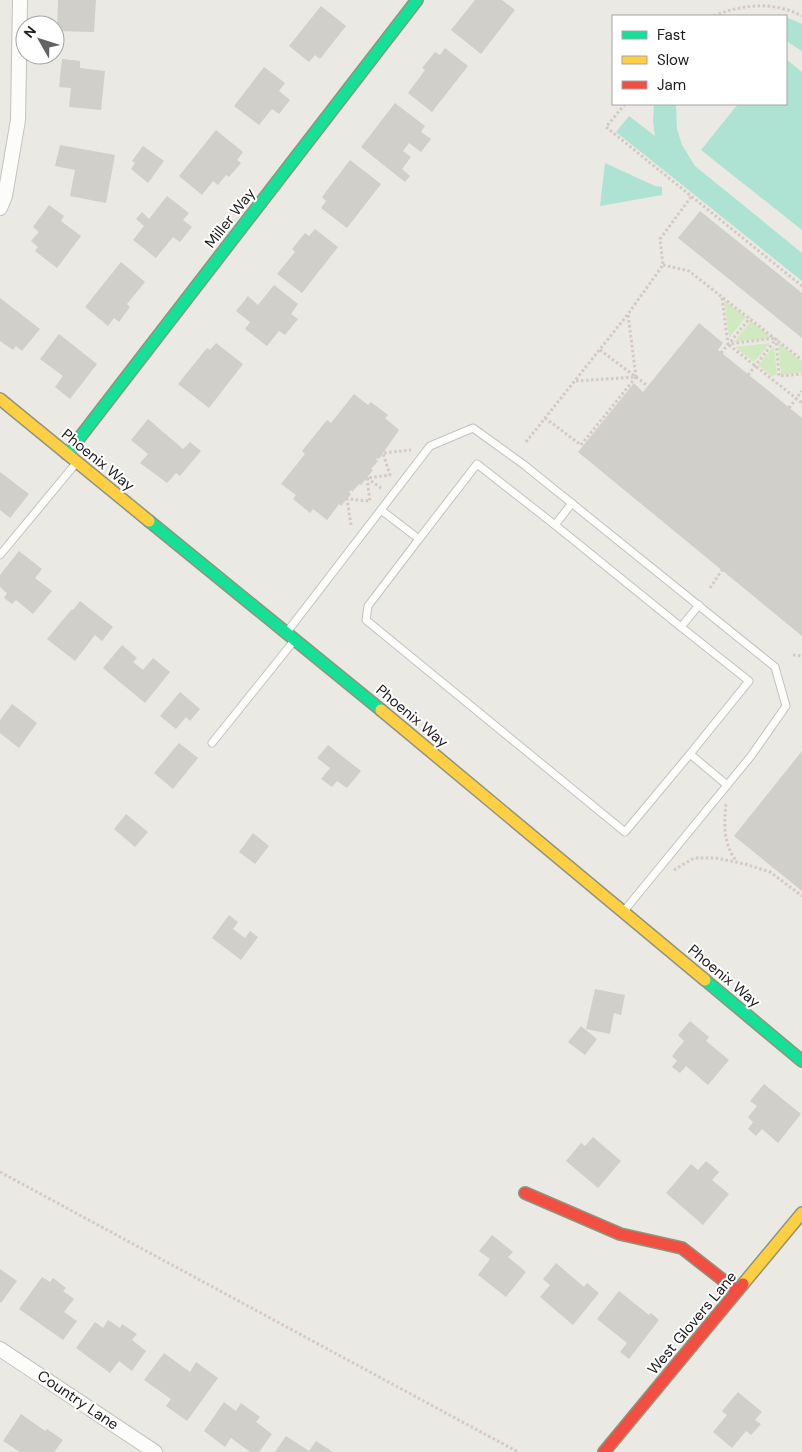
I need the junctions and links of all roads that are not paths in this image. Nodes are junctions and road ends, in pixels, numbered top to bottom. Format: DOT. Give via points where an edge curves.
graph roads {
  1 [pos="20,0"];
  2 [pos="417,0"];
  3 [pos="0,208"];
  4 [pos="0,399"];
  5 [pos="67,454"];
  6 [pos="77,462"];
  7 [pos="572,503"];
  8 [pos="381,510"];
  9 [pos="555,525"];
  10 [pos="419,539"];
  11 [pos="0,555"];
  12 [pos="699,605"];
  13 [pos="681,627"];
  14 [pos="291,636"];
  15 [pos="212,743"];
  16 [pos="690,754"];
  17 [pos="727,785"];
  18 [pos="623,912"];
  19 [pos="802,1061"];
  20 [pos="524,1193"];
  21 [pos="802,1213"];
  22 [pos="737,1291"];
  23 [pos="0,1349"];
  24 [pos="155,1452"];
  25 [pos="604,1452"];
  1 -- 3 [label="street" via="18,120 6,196"];
  2 -- 5 [label="street, Miller Way"];
  4 -- 5 [label="street, Phoenix Way"];
  5 -- 6 [label="street, Phoenix Way"];
  6 -- 11 [label="lane"];
  6 -- 14 [label="street, Phoenix Way"];
  7 -- 8 [label="lane" via="473,428 430,446"];
  7 -- 9 [label="lane"];
  7 -- 12 [label="lane"];
  8 -- 10 [label="lane"];
  8 -- 14 [label="lane"];
  9 -- 10 [label="lane" via="477,464"];
  9 -- 13 [label="lane"];
  10 -- 16 [label="lane" via="368,606 366,620 625,832"];
  12 -- 13 [label="lane"];
  12 -- 17 [label="lane" via="775,667 786,706"];
  13 -- 16 [label="lane" via="749,681"];
  14 -- 15 [label="lane"];
  14 -- 18 [label="street, Phoenix Way"];
  16 -- 17 [label="lane"];
  17 -- 18 [label="lane"];
  18 -- 19 [label="street, Phoenix Way"];
  20 -- 22 [label="street" via="620,1234 682,1248"];
  21 -- 22 [label="street, West Glovers Lane"];
  22 -- 25 [label="street, West Glovers Lane"];
  23 -- 24 [label="street, Country Lane"];
}
